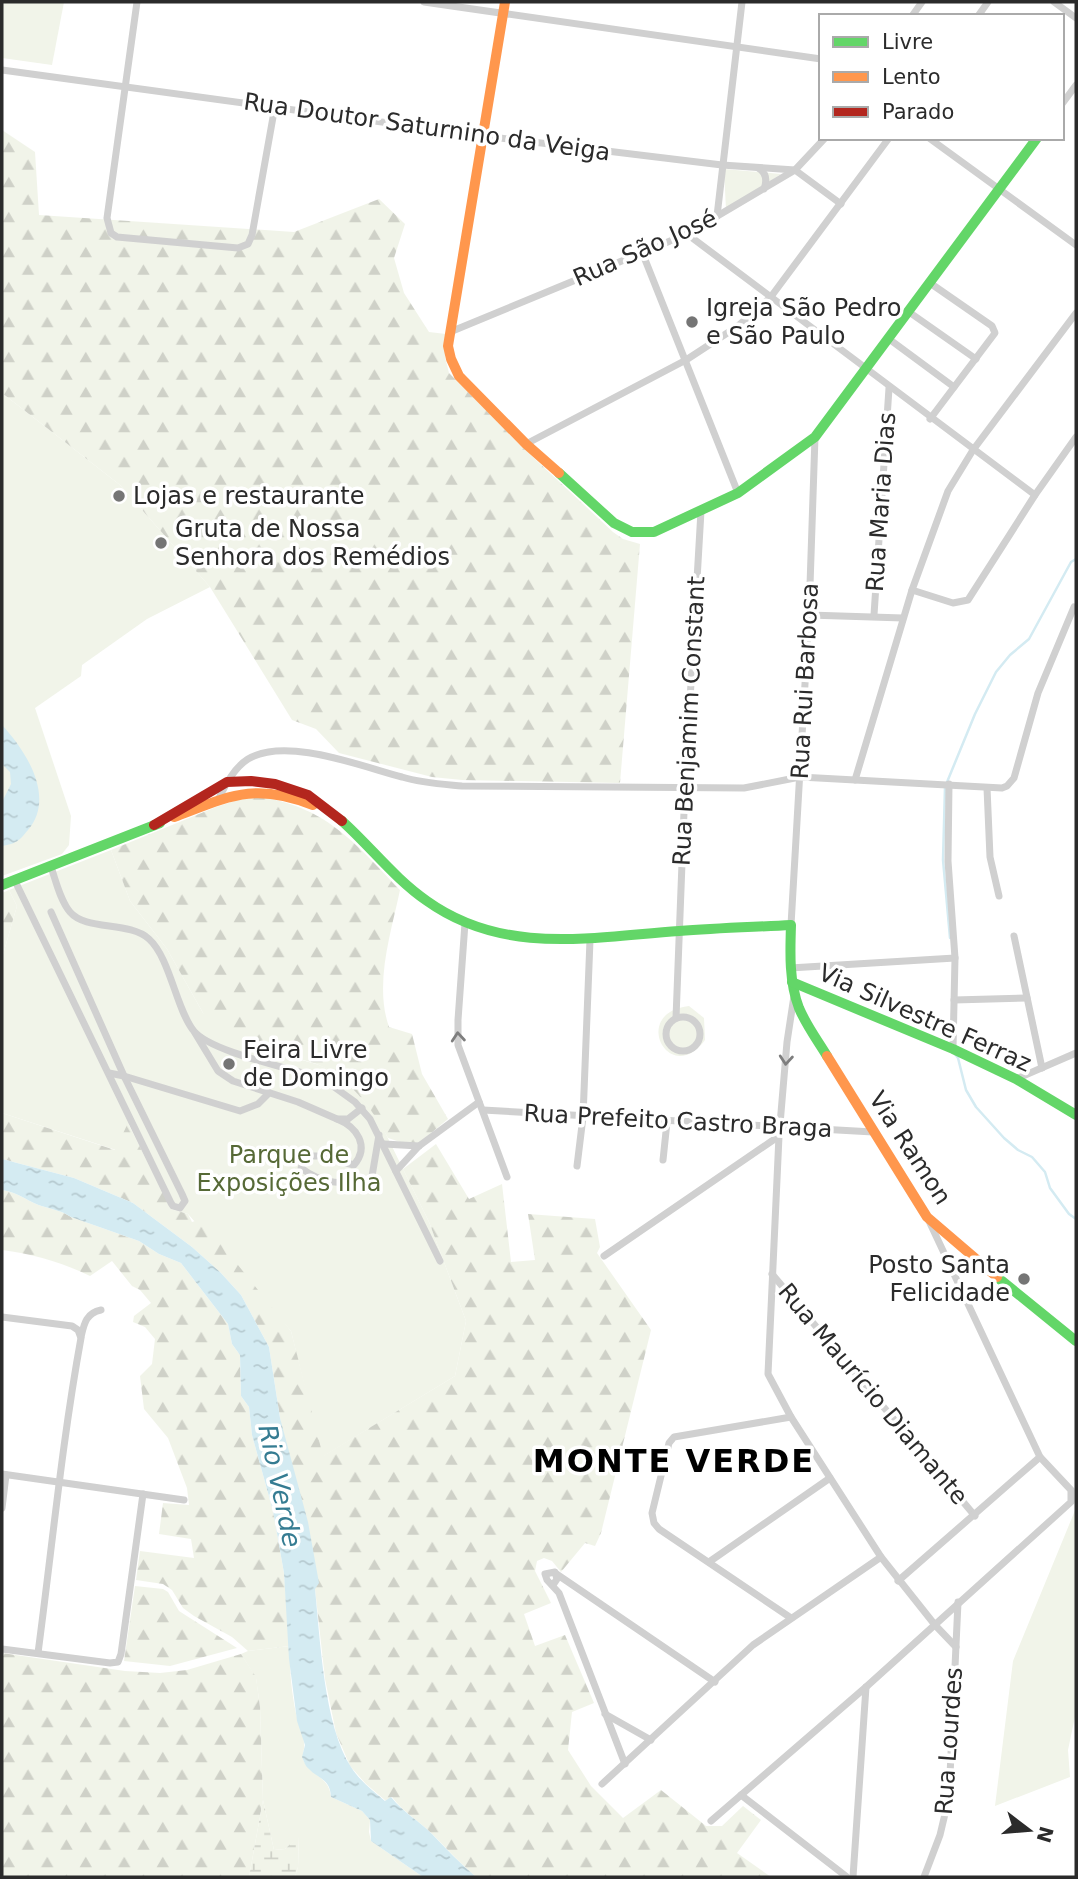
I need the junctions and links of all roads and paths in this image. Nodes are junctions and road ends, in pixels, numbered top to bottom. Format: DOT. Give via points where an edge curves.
graph roads {
  1 [pos="137,2"];
  2 [pos="424,2"];
  3 [pos="505,2"];
  4 [pos="742,2"];
  5 [pos="1054,2"];
  6 [pos="503,13"];
  7 [pos="1076,19"];
  8 [pos="736,47"];
  9 [pos="819,59"];
  10 [pos="2,70"];
  11 [pos="1076,85"];
  12 [pos="126,86"];
  13 [pos="1064,101"];
  14 [pos="275,106"];
  15 [pos="484,136"];
  16 [pos="823,140"];
  17 [pos="888,140"];
  18 [pos="932,140"];
  19 [pos="1036,140"];
  20 [pos="722,165"];
  21 [pos="758,168"];
  22 [pos="795,170"];
  23 [pos="764,190"];
  24 [pos="999,190"];
  25 [pos="841,204"];
  26 [pos="717,216"];
  27 [pos="687,234"];
  28 [pos="1076,245"];
  29 [pos="642,252"];
  30 [pos="930,284"];
  31 [pos="770,298"];
  32 [pos="909,312"];
  33 [pos="1076,313"];
  34 [pos="450,332"];
  35 [pos="889,339"];
  36 [pos="976,359"];
  37 [pos="686,360"];
  38 [pos="866,370"];
  39 [pos="954,387"];
  40 [pos="888,388"];
  41 [pos="930,419"];
  42 [pos="815,437"];
  43 [pos="1076,437"];
  44 [pos="526,444"];
  45 [pos="973,450"];
  46 [pos="738,493"];
  47 [pos="1035,495"];
  48 [pos="701,511"];
  49 [pos="912,590"];
  50 [pos="1074,607"];
  51 [pos="809,615"];
  52 [pos="874,615"];
  53 [pos="903,618"];
  54 [pos="800,778"];
  55 [pos="855,779"];
  56 [pos="228,782"];
  57 [pos="949,784"];
  58 [pos="685,786"];
  59 [pos="987,788"];
  60 [pos="219,798"];
  61 [pos="330,813"];
  62 [pos="154,825"];
  63 [pos="51,867"];
  64 [pos="15,881"];
  65 [pos="2,885"];
  66 [pos="999,896"];
  67 [pos="51,912"];
  68 [pos="465,923"];
  69 [pos="791,926"];
  70 [pos="678,931"];
  71 [pos="1014,936"];
  72 [pos="590,940"];
  73 [pos="955,958"];
  74 [pos="790,968"];
  75 [pos="792,982"];
  76 [pos="794,995"];
  77 [pos="1027,998"];
  78 [pos="954,1000"];
  79 [pos="676,1018"];
  80 [pos="194,1031"];
  81 [pos="953,1049"];
  82 [pos="1076,1053"];
  83 [pos="1042,1068"];
  84 [pos="110,1073"];
  85 [pos="124,1076"];
  86 [pos="1016,1080"];
  87 [pos="269,1093"];
  88 [pos="479,1102"];
  89 [pos="362,1108"];
  90 [pos="483,1110"];
  91 [pos="1076,1115"];
  92 [pos="583,1117"];
  93 [pos="337,1119"];
  94 [pos="667,1122"];
  95 [pos="780,1126"];
  96 [pos="873,1132"];
  97 [pos="379,1135"];
  98 [pos="779,1136"];
  99 [pos="384,1143"];
  100 [pos="419,1146"];
  101 [pos="663,1160"];
  102 [pos="577,1166"];
  103 [pos="396,1171"];
  104 [pos="508,1177"];
  105 [pos="928,1217"];
  106 [pos="604,1256"];
  107 [pos="439,1261"];
  108 [pos="772,1273"];
  109 [pos="101,1310"];
  110 [pos="2,1317"];
  111 [pos="80,1338"];
  112 [pos="1076,1342"];
  113 [pos="791,1417"];
  114 [pos="1040,1457"];
  115 [pos="4,1475"];
  116 [pos="830,1478"];
  117 [pos="61,1482"];
  118 [pos="143,1494"];
  119 [pos="184,1500"];
  120 [pos="2,1508"];
  121 [pos="975,1516"];
  122 [pos="881,1557"];
  123 [pos="709,1562"];
  124 [pos="898,1581"];
  125 [pos="958,1602"];
  126 [pos="791,1618"];
  127 [pos="935,1625"];
  128 [pos="956,1647"];
  129 [pos="2,1649"];
  130 [pos="37,1653"];
  131 [pos="715,1682"];
  132 [pos="866,1687"];
  133 [pos="604,1714"];
  134 [pos="651,1740"];
  135 [pos="625,1764"];
  136 [pos="603,1784"];
  137 [pos="741,1796"];
  138 [pos="711,1821"];
  139 [pos="925,1876"];
  140 [pos="847,1877"];
  141 [pos="853,1877"];
  1 -- 12 [label="street"];
  2 -- 6 [label="street"];
  3 -- 6 [label="main road"];
  4 -- 8 [label="street"];
  5 -- 7 [label="street"];
  6 -- 8 [label="street"];
  6 -- 15 [label="main road"];
  8 -- 9 [label="street"];
  8 -- 20 [label="street"];
  10 -- 12 [label="street, Rua Doutor Saturnino da Veiga"];
  11 -- 13 [label="street"];
  12 -- 14 [label="street, Rua Doutor Saturnino da Veiga"];
  12 -- 14 [label="street" via="107,218 117,237 237,248 248,244"];
  14 -- 15 [label="street, Rua Doutor Saturnino da Veiga"];
  15 -- 20 [label="street, Rua Doutor Saturnino da Veiga"];
  15 -- 34 [label="main road"];
  16 -- 22 [label="street, Rua São José"];
  17 -- 25 [label="street"];
  18 -- 24 [label="street"];
  19 -- 24 [label="main road"];
  20 -- 21 [label="street, Rua Doutor Saturnino da Veiga"];
  20 -- 26 [label="street"];
  21 -- 22 [label="street, Rua Doutor Saturnino da Veiga"];
  21 -- 23 [label="street" via="765,175"];
  22 -- 23 [label="street, Rua São José"];
  22 -- 25 [label="street"];
  23 -- 26 [label="street, Rua São José"];
  24 -- 28 [label="street"];
  24 -- 30 [label="main road"];
  25 -- 31 [label="street"];
  26 -- 27 [label="street, Rua São José"];
  27 -- 29 [label="street, Rua São José"];
  27 -- 31 [label="street"];
  29 -- 34 [label="street, Rua São José"];
  29 -- 37 [label="street"];
  30 -- 32 [label="main road"];
  30 -- 36 [label="street" via="992,326 994,337"];
  31 -- 37 [label="street" via="738,326"];
  31 -- 38 [label="street"];
  32 -- 35 [label="main road"];
  32 -- 36 [label="street"];
  33 -- 45 [label="street"];
  34 -- 44 [label="main road" via="452,365"];
  35 -- 38 [label="main road"];
  35 -- 39 [label="street"];
  36 -- 39 [label="street"];
  37 -- 44 [label="street"];
  37 -- 46 [label="street"];
  38 -- 40 [label="street"];
  38 -- 42 [label="main road"];
  39 -- 41 [label="street"];
  40 -- 41 [label="street"];
  40 -- 52 [label="street, Rua Maria Dias"];
  41 -- 45 [label="street"];
  42 -- 46 [label="main road"];
  42 -- 51 [label="street, Rua Rui Barbosa"];
  43 -- 47 [label="street"];
  44 -- 48 [label="main road" via="614,523 632,532 649,533"];
  45 -- 47 [label="street"];
  45 -- 49 [label="street" via="948,491"];
  46 -- 48 [label="main road"];
  47 -- 49 [label="street" via="968,600 953,603"];
  48 -- 58 [label="street, Rua Benjamim Constant"];
  49 -- 53 [label="street"];
  50 -- 59 [label="street" via="1038,693 1014,778 1002,788"];
  51 -- 52 [label="street"];
  51 -- 54 [label="street, Rua Rui Barbosa"];
  52 -- 53 [label="street"];
  53 -- 55 [label="street"];
  54 -- 55 [label="street"];
  54 -- 58 [label="street" via="744,789"];
  54 -- 69 [label="street, Rua Rui Barbosa"];
  55 -- 57 [label="street"];
  56 -- 58 [label="street" via="248,760 272,752 292,752 333,757 441,784"];
  56 -- 60 [label="street"];
  56 -- 61 [label="main road" via="251,780 286,786 308,795"];
  56 -- 62 [label="main road"];
  57 -- 59 [label="street"];
  57 -- 73 [label="street" via="947,860"];
  58 -- 70 [label="street, Rua Benjamim Constant"];
  59 -- 66 [label="street" via="990,857"];
  60 -- 61 [label="main road" via="268,792 298,798"];
  60 -- 62 [label="main road"];
  61 -- 68 [label="main road" via="415,892"];
  62 -- 63 [label="main road"];
  63 -- 64 [label="main road"];
  63 -- 80 [label="street" via="70,913 139,933 156,946"];
  64 -- 65 [label="main road"];
  64 -- 84 [label="street"];
  67 -- 85 [label="street"];
  68 -- 72 [label="main road" via="524,938"];
  88 -- 68 [label="street, one-way" via="457,1035"];
  69 -- 70 [label="main road"];
  69 -- 74 [label="main road, Via Ramon"];
  70 -- 72 [label="main road"];
  70 -- 79 [label="street, Rua Benjamim Constant"];
  71 -- 77 [label="street"];
  72 -- 92 [label="street"];
  73 -- 74 [label="street"];
  73 -- 78 [label="street"];
  74 -- 75 [label="main road, Via Ramon"];
  75 -- 76 [label="main road, Via Ramon"];
  75 -- 81 [label="main road, Via Silvestre Ferraz"];
  76 -- 95 [label="street, one-way"];
  76 -- 96 [label="main road, Via Ramon"];
  77 -- 78 [label="street"];
  77 -- 83 [label="street"];
  78 -- 81 [label="street"];
  79 -- 79 [label="street" via="669,1024 667,1042 681,1052 690,1050 701,1036 699,1027 693,1020"];
  80 -- 87 [label="street" via="218,1071"];
  80 -- 89 [label="street" via="216,1045 323,1079"];
  81 -- 86 [label="main road, Via Silvestre Ferraz"];
  82 -- 83 [label="street"];
  83 -- 86 [label="street"];
  84 -- 85 [label="street"];
  84 -- 85 [label="street" via="171,1203 180,1208 185,1200"];
  85 -- 87 [label="street" via="240,1111 258,1104"];
  86 -- 91 [label="main road, Via Silvestre Ferraz"];
  87 -- 93 [label="street"];
  88 -- 90 [label="street"];
  88 -- 100 [label="street"];
  89 -- 93 [label="street" via="348,1119"];
  89 -- 97 [label="street"];
  90 -- 92 [label="street, Rua Prefeito Castro Braga"];
  90 -- 104 [label="street"];
  92 -- 94 [label="street, Rua Prefeito Castro Braga"];
  92 -- 102 [label="street"];
  93 -- 97 [label="street" via="354,1129 362,1143 360,1155 354,1165 305,1156 301,1168 314,1178 371,1182"];
  94 -- 95 [label="street, Rua Prefeito Castro Braga"];
  94 -- 101 [label="street"];
  95 -- 96 [label="street, Rua Prefeito Castro Braga"];
  95 -- 98 [label="street"];
  96 -- 105 [label="main road, Via Ramon"];
  97 -- 99 [label="street"];
  98 -- 106 [label="street"];
  98 -- 108 [label="street"];
  99 -- 100 [label="street"];
  99 -- 103 [label="street"];
  100 -- 103 [label="street"];
  103 -- 107 [label="street"];
  105 -- 112 [label="main road, Via Ramon"];
  105 -- 114 [label="street"];
  108 -- 113 [label="street" via="768,1367 770,1380"];
  108 -- 121 [label="street, Rua Maurício Diamante"];
  109 -- 111 [label="street" via="84,1320"];
  110 -- 111 [label="street" via="72,1326"];
  111 -- 117 [label="street"];
  113 -- 116 [label="street"];
  113 -- 123 [label="street" via="679,1436 669,1443 652,1513 654,1523"];
  114 -- 121 [label="street"];
  114 -- 125 [label="street" via="1071,1490 1070,1502"];
  115 -- 117 [label="street"];
  115 -- 120 [label="street"];
  116 -- 122 [label="street"];
  116 -- 123 [label="street"];
  117 -- 118 [label="street"];
  117 -- 130 [label="street"];
  118 -- 119 [label="street"];
  118 -- 130 [label="street" via="118,1661"];
  121 -- 124 [label="street"];
  122 -- 124 [label="street"];
  122 -- 126 [label="street"];
  123 -- 126 [label="street"];
  124 -- 127 [label="street"];
  125 -- 127 [label="street"];
  125 -- 128 [label="street, Rua Lourdes"];
  126 -- 131 [label="street" via="753,1645"];
  127 -- 128 [label="street"];
  127 -- 132 [label="street"];
  128 -- 139 [label="street, Rua Lourdes" via="949,1797"];
  129 -- 130 [label="street"];
  131 -- 133 [label="street" via="555,1572 545,1574 559,1593"];
  131 -- 134 [label="street"];
  132 -- 137 [label="street"];
  132 -- 141 [label="street"];
  133 -- 134 [label="street"];
  133 -- 135 [label="street"];
  134 -- 135 [label="street"];
  135 -- 136 [label="street"];
  137 -- 138 [label="street"];
  137 -- 140 [label="street"];
}
